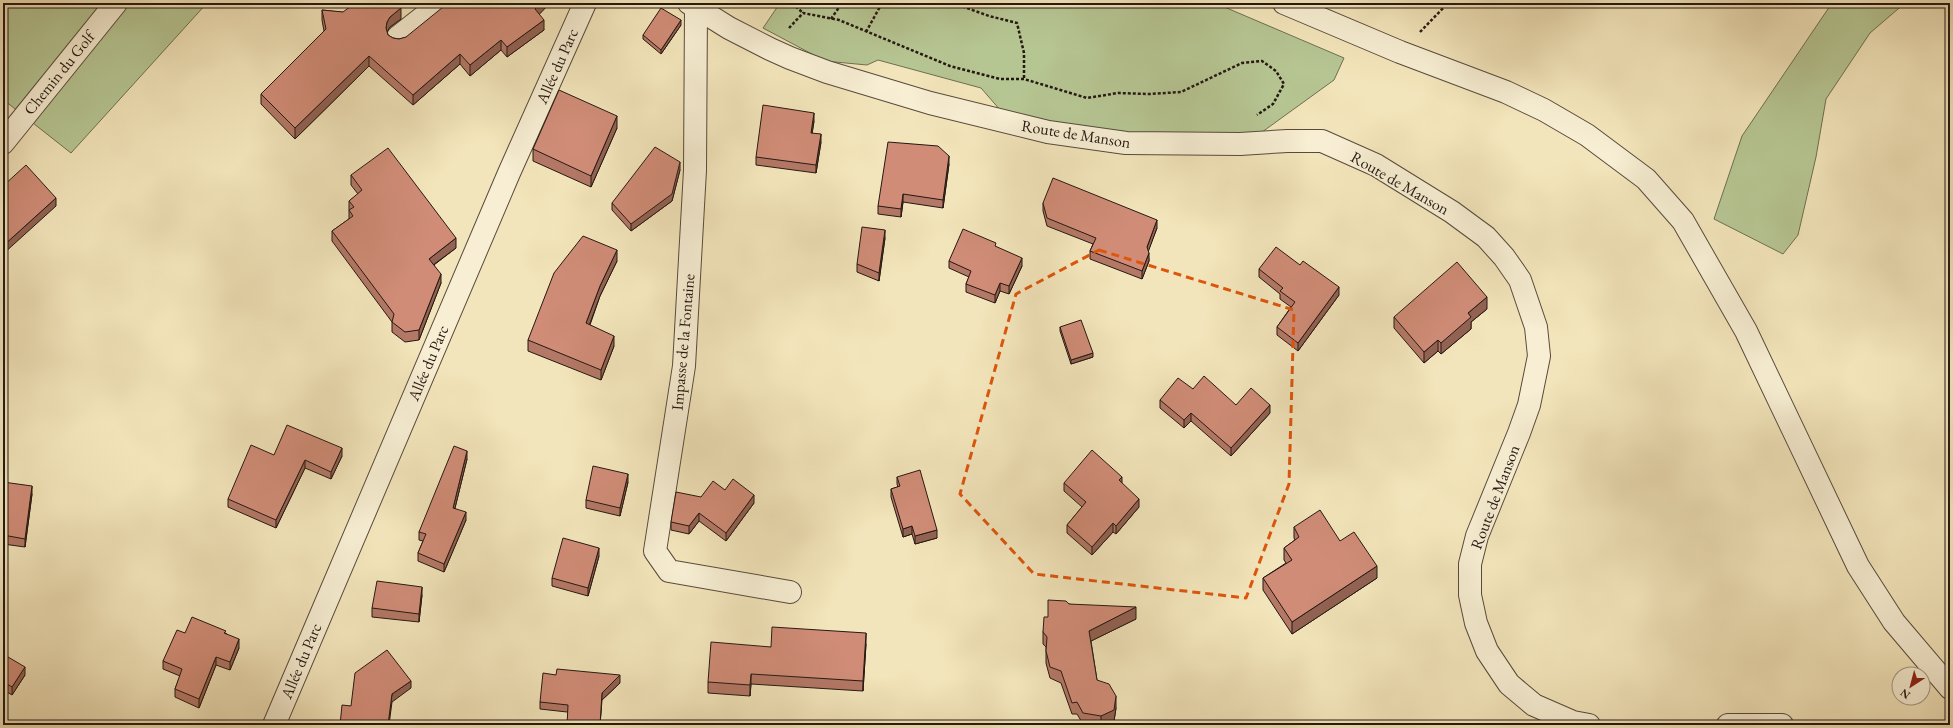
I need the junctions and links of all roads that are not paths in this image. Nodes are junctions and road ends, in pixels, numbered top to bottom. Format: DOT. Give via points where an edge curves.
graph roads {
  1 [pos="116,3"];
  2 [pos="440,3"];
  3 [pos="585,3"];
  4 [pos="1284,3"];
  5 [pos="692,6"];
  6 [pos="398,37"];
  7 [pos="3,144"];
  8 [pos="790,592"];
  9 [pos="1950,688"];
  10 [pos="274,725"];
  11 [pos="1589,725"];
  12 [pos="1728,725"];
  13 [pos="1782,725"];
  1 -- 7 [label="street, Chemin du Golf"];
  2 -- 6 [label="street"];
  3 -- 10 [label="street, Allée du Parc" via="509,173"];
  4 -- 9 [label="street" via="1400,52 1506,92 1544,110 1587,136 1646,179 1683,221 1746,331 1858,566 1894,622"];
  5 -- 8 [label="street, Impasse de la Fontaine" via="695,170 684,366 655,551 669,571"];
  5 -- 11 [label="street, Route de Manson" via="770,49 827,72 894,93 1048,132 1126,143 1240,144 1322,141 1376,166 1452,212 1486,237 1520,280 1536,327 1539,356 1529,405 1477,536 1470,564 1470,595 1476,623 1487,651 1509,684 1534,705 1574,722"];
  12 -- 13 [label="street"];
}
